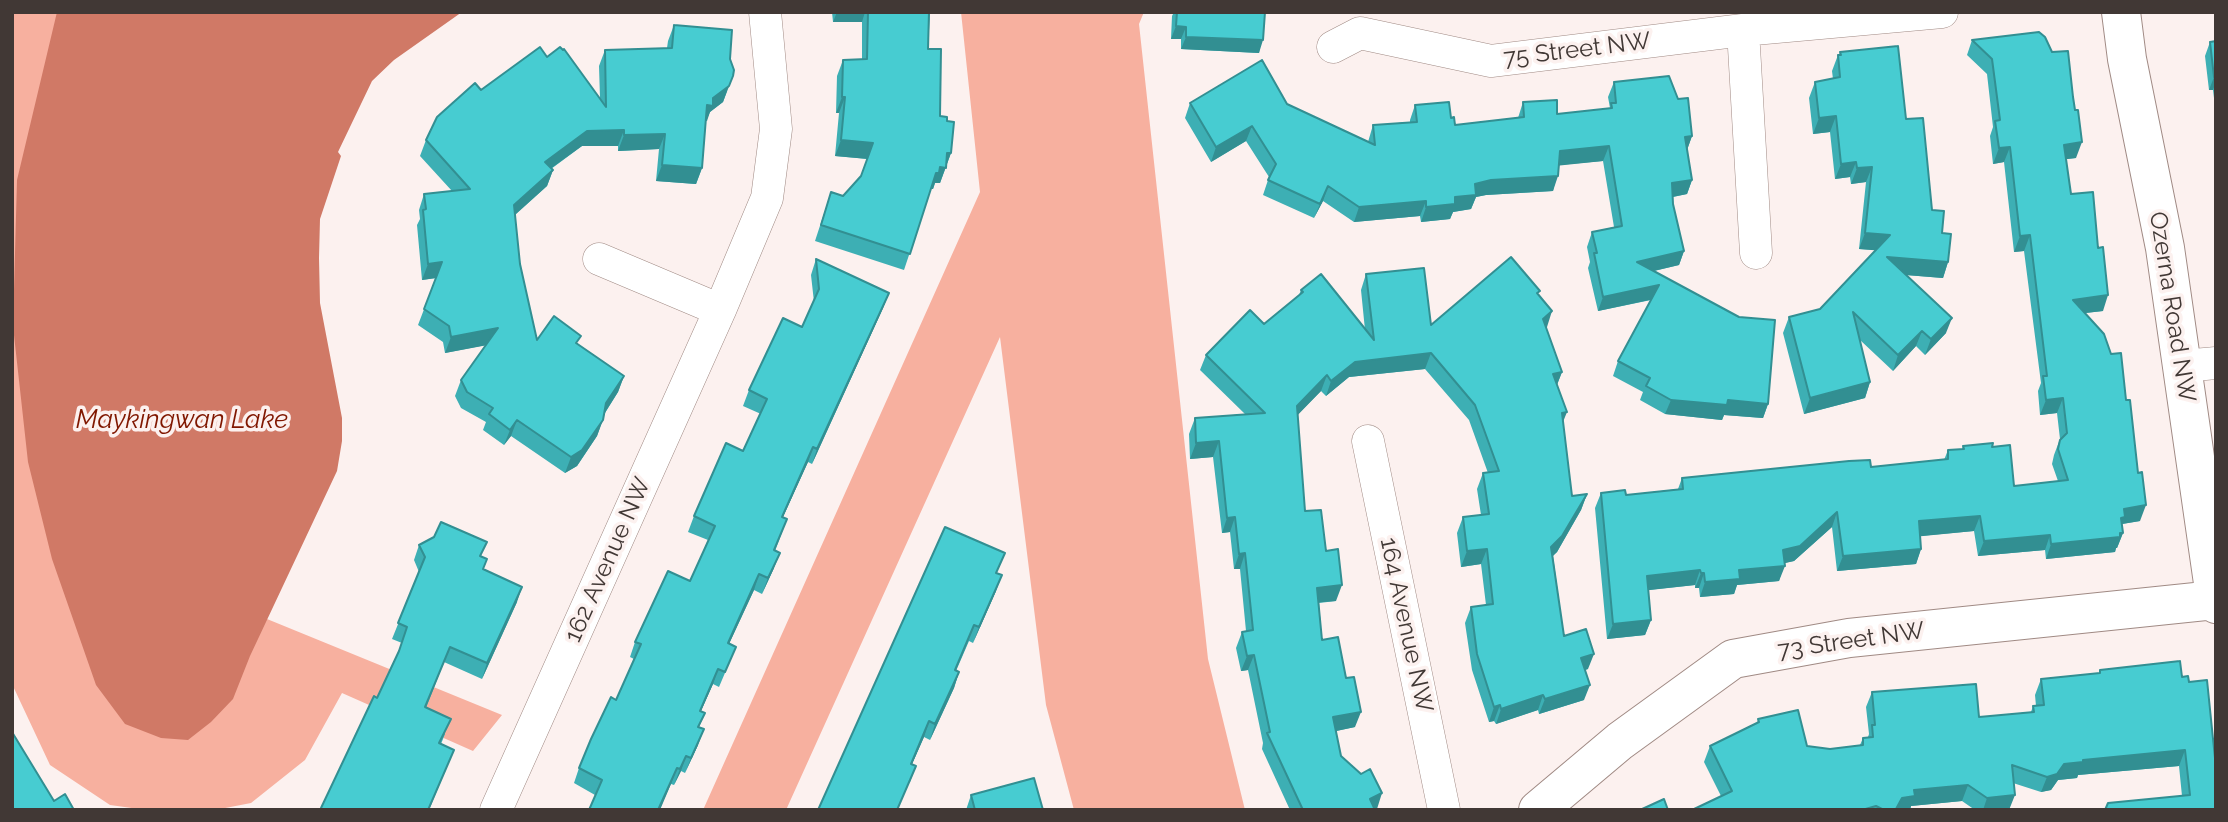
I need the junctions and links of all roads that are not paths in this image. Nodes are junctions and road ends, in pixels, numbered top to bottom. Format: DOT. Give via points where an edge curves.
graph roads {
  1 [pos="765,12"];
  2 [pos="1942,12"];
  3 [pos="2121,12"];
  4 [pos="1744,30"];
  5 [pos="1353,31"];
  6 [pos="1756,253"];
  7 [pos="599,259"];
  8 [pos="720,310"];
  9 [pos="2199,365"];
  10 [pos="1368,441"];
  11 [pos="2215,602"];
  12 [pos="496,810"];
  13 [pos="1444,810"];
  14 [pos="1538,810"];
  1 -- 8 [label="street, 162 Avenue NW" via="776,130 767,198"];
  2 -- 4 [label="street, 75 Street NW"];
  3 -- 9 [label="street, Ozerna Road NW" via="2165,248"];
  4 -- 5 [label="street, 75 Street NW" via="1491,61"];
  4 -- 6 [label="street"];
  7 -- 8 [label="street"];
  8 -- 12 [label="street, 162 Avenue NW"];
  9 -- 11 [label="street, Ozerna Road NW"];
  10 -- 13 [label="street, 164 Avenue NW"];
  11 -- 14 [label="street, 73 Street NW" via="1849,638 1733,659 1620,741"];
}
